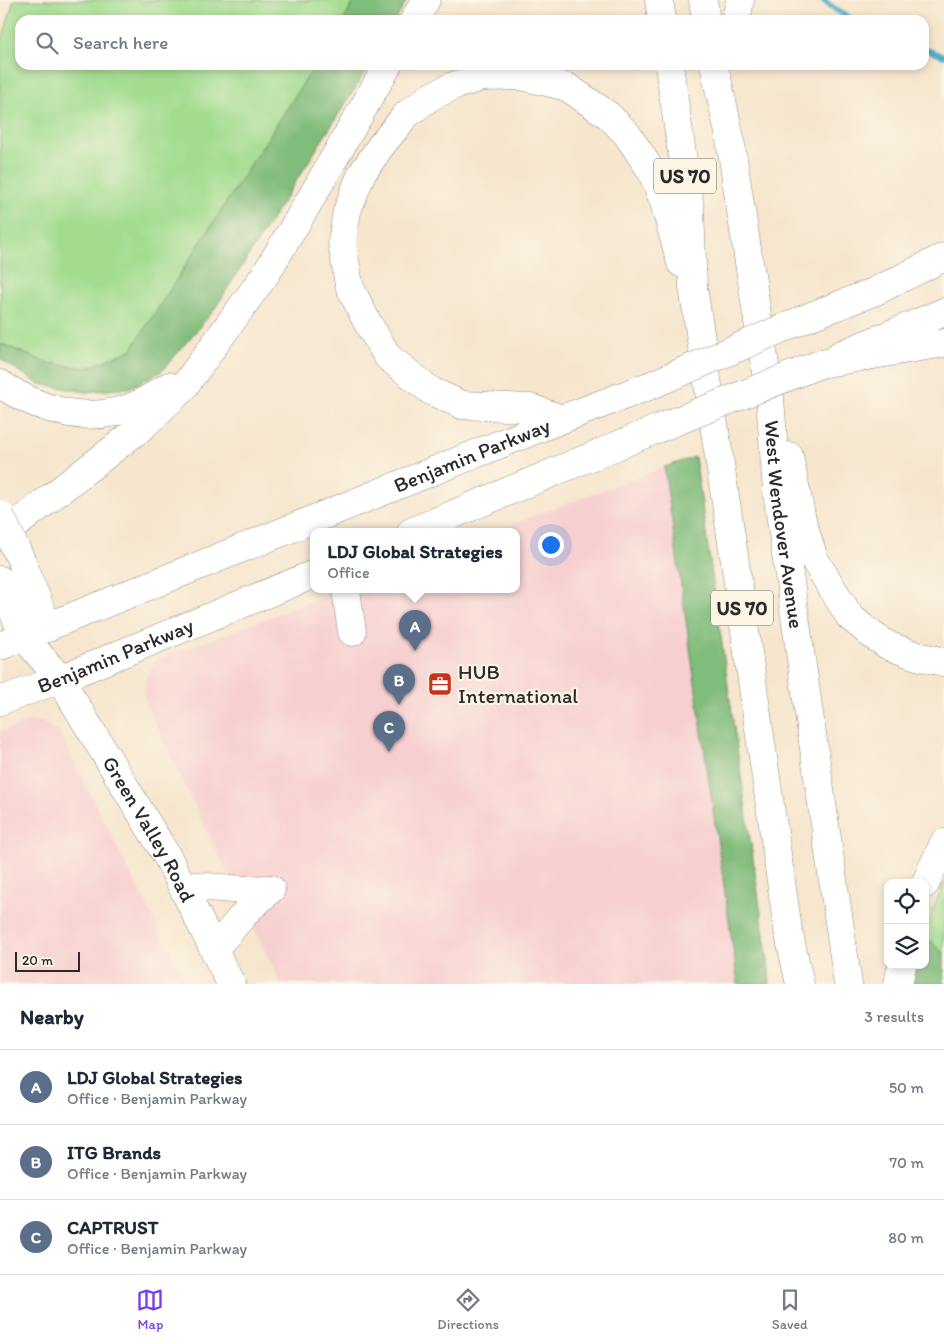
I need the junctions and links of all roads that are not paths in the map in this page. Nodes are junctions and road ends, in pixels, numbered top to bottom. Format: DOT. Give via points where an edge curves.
graph roads {
  1 [pos="426,0"];
  2 [pos="659,0"];
  3 [pos="703,0"];
  4 [pos="740,0"];
  5 [pos="417,15"];
  6 [pos="661,15"];
  7 [pos="705,15"];
  8 [pos="737,15"];
  9 [pos="385,70"];
  10 [pos="670,70"];
  11 [pos="715,70"];
  12 [pos="732,70"];
  13 [pos="729,133"];
  14 [pos="944,257"];
  15 [pos="944,270"];
  16 [pos="693,287"];
  17 [pos="876,291"];
  18 [pos="944,312"];
  19 [pos="225,331"];
  20 [pos="944,343"];
  21 [pos="820,364"];
  22 [pos="0,384"];
  23 [pos="770,398"];
  24 [pos="562,419"];
  25 [pos="0,515"];
  26 [pos="421,528"];
  27 [pos="0,537"];
  28 [pos="310,576"];
  29 [pos="0,580"];
  30 [pos="346,593"];
  31 [pos="352,632"];
  32 [pos="24,637"];
  33 [pos="944,662"];
  34 [pos="60,679"];
  35 [pos="0,701"];
  36 [pos="944,843"];
  37 [pos="927,879"];
  38 [pos="182,885"];
  39 [pos="788,930"];
  40 [pos="214,949"];
  41 [pos="901,969"];
  42 [pos="232,984"];
  43 [pos="786,984"];
  44 [pos="800,984"];
  45 [pos="848,984"];
  46 [pos="898,984"];
  1 -- 5 [label="main road"];
  2 -- 6 [label="main road"];
  3 -- 7 [label="main road"];
  4 -- 8 [label="main road"];
  9 -- 19 [label="main road" via="265,275"];
  10 -- 16 [label="main road, US 70" via="690,208"];
  11 -- 13 [label="main road, West Wendover Avenue / US 70"];
  12 -- 13 [label="main road"];
  13 -- 23 [label="main road, West Wendover Avenue / US 70"];
  14 -- 17 [label="main road"];
  15 -- 17 [label="main road, Benjamin Parkway"];
  16 -- 24 [label="main road" via="681,264 652,172 627,134 608,115 567,87 521,76 482,77 430,97 406,115 361,174 347,211 342,242 346,268 349,285 366,320 388,357 431,391 462,405 530,408"];
  16 -- 39 [label="main road, US 70"];
  17 -- 24 [label="main road, Benjamin Parkway, bridge"];
  18 -- 21 [label="main road"];
  19 -- 22 [label="main road" via="173,384 140,404 115,412 90,416 68,413 38,404"];
  19 -- 27 [label="main road" via="183,388 143,426"];
  20 -- 21 [label="main road"];
  21 -- 26 [label="main road, bridge"];
  23 -- 33 [label="main road" via="788,453 814,560 830,588 850,617 872,635 889,646"];
  23 -- 45 [label="main road, West Wendover Avenue / US 70" via="777,492"];
  24 -- 32 [label="main road, Benjamin Parkway"];
  25 -- 32 [label="main road, Green Valley Road, bridge" via="22,562"];
  28 -- 34 [label="main road, Benjamin Parkway"];
  29 -- 32 [label="main road, Green Valley Road"];
  30 -- 31 [label="main road"];
  32 -- 34 [label="main road, Green Valley Road"];
  34 -- 35 [label="main road, Benjamin Parkway"];
  34 -- 38 [label="main road, Green Valley Road"];
  36 -- 37 [label="main road"];
  38 -- 40 [label="main road, Green Valley Road"];
  38 -- 40 [label="main road" via="271,889"];
  39 -- 43 [label="main road"];
  39 -- 44 [label="main road, US 70"];
  40 -- 42 [label="main road, Green Valley Road"];
  41 -- 46 [label="main road"];
}
